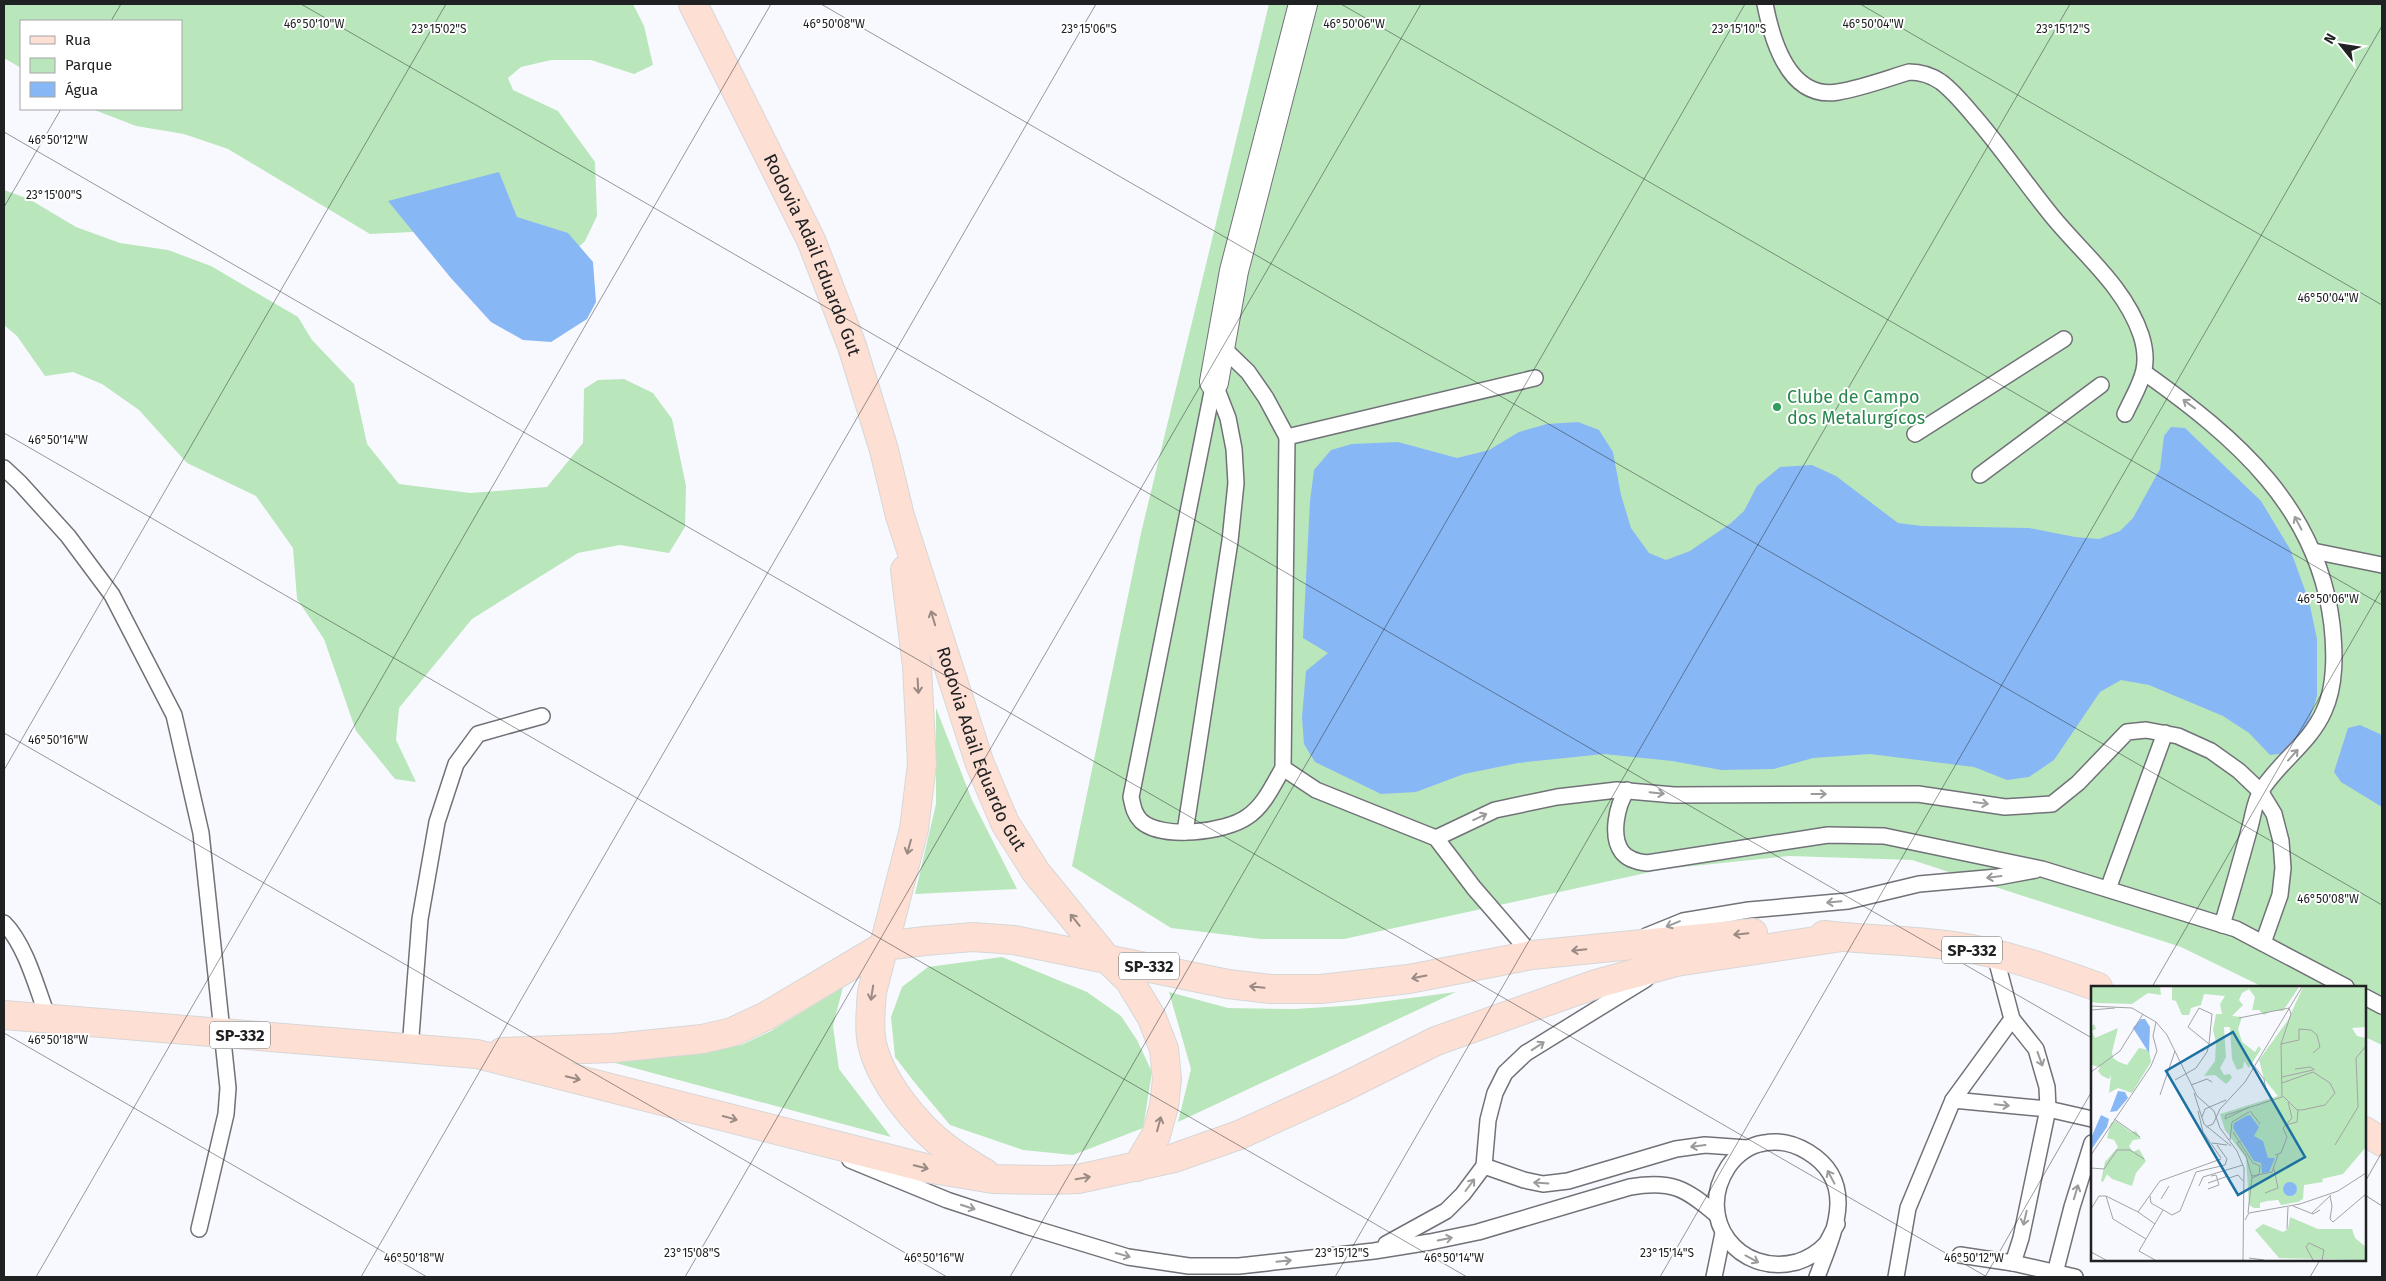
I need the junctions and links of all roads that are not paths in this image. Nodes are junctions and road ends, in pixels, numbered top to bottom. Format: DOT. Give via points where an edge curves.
graph roads {
  1 [pos="693,4"];
  2 [pos="1303,4"];
  3 [pos="1774,4"];
  4 [pos="1766,11"];
  5 [pos="2064,339"];
  6 [pos="1220,345"];
  7 [pos="2145,372"];
  8 [pos="1535,378"];
  9 [pos="1214,382"];
  10 [pos="2101,384"];
  11 [pos="2125,414"];
  12 [pos="1915,434"];
  13 [pos="1287,437"];
  14 [pos="4,468"];
  15 [pos="1980,475"];
  16 [pos="900,516"];
  17 [pos="2313,551"];
  18 [pos="2382,564"];
  19 [pos="542,716"];
  20 [pos="2165,733"];
  21 [pos="1283,768"];
  22 [pos="1627,790"];
  23 [pos="2260,792"];
  24 [pos="1185,832"];
  25 [pos="1436,838"];
  26 [pos="2042,869"];
  27 [pos="2108,889"];
  28 [pos="4,923"];
  29 [pos="2222,925"];
  30 [pos="1842,937"];
  31 [pos="2263,943"];
  32 [pos="884,946"];
  33 [pos="1621,946"];
  34 [pos="1532,955"];
  35 [pos="1995,955"];
  36 [pos="1106,958"];
  37 [pos="1676,962"];
  38 [pos="2095,986"];
  39 [pos="2344,986"];
  40 [pos="2366,998"];
  41 [pos="2382,1006"];
  42 [pos="4,1015"];
  43 [pos="48,1018"];
  44 [pos="2012,1019"];
  45 [pos="224,1034"];
  46 [pos="410,1049"];
  47 [pos="477,1054"];
  48 [pos="1953,1100"];
  49 [pos="2048,1110"];
  50 [pos="2091,1119"];
  51 [pos="2366,1132"];
  52 [pos="793,1135"];
  53 [pos="2382,1142"];
  54 [pos="2091,1146"];
  55 [pos="1747,1148"];
  56 [pos="1484,1166"];
  57 [pos="1137,1167"];
  58 [pos="994,1179"];
  59 [pos="1717,1214"];
  60 [pos="1836,1224"];
  61 [pos="199,1229"];
  62 [pos="1723,1233"];
  63 [pos="1374,1251"];
  64 [pos="1960,1255"];
  65 [pos="2013,1263"];
  66 [pos="2032,1272"];
  67 [pos="2055,1273"];
  68 [pos="1714,1277"];
  69 [pos="1817,1277"];
  70 [pos="1896,1277"];
  71 [pos="2074,1277"];
  1 -- 16 [label="main road, Rodovia Adail Eduardo Gut" via="811,240 852,346 884,450"];
  2 -- 6 [label="street" via="1234,271"];
  3 -- 4 [label="lane"];
  4 -- 7 [label="lane" via="1783,61 1791,74 1820,91 1836,92 1917,72 1940,81 1954,94 1995,140 2053,218 2090,257 2127,306 2141,335"];
  5 -- 12 [label="lane"];
  6 -- 9 [label="street"];
  6 -- 13 [label="lane" via="1248,372"];
  7 -- 11 [label="lane"];
  17 -- 7 [label="lane, one-way" via="2294,514 2256,466 2201,413"];
  8 -- 13 [label="lane"];
  9 -- 24 [label="lane" via="1228,418 1236,483"];
  9 -- 24 [label="lane" via="1131,796 1134,812 1142,822 1158,830"];
  10 -- 15 [label="lane"];
  13 -- 21 [label="lane"];
  14 -- 45 [label="lane" via="68,536 112,594 174,715 202,833"];
  16 -- 32 [label="main road, Rodovia Adail Eduardo Gut, one-way" via="917,666 922,764 914,829"];
  36 -- 16 [label="main road, Rodovia Adail Eduardo Gut, one-way" via="1036,872 1005,823 980,764"];
  17 -- 18 [label="lane"];
  23 -- 17 [label="lane, one-way" via="2314,731 2325,710 2333,680 2334,642 2329,603"];
  19 -- 46 [label="lane" via="478,734 456,764 437,822 420,919"];
  22 -- 20 [label="lane, one-way" via="1674,795 1918,794 2005,807 2052,804 2078,783 2127,732"];
  20 -- 23 [label="lane" via="2211,751 2239,771"];
  20 -- 27 [label="lane"];
  21 -- 24 [label="lane" via="1264,801 1248,817 1230,826"];
  21 -- 25 [label="lane" via="1316,790"];
  25 -- 22 [label="lane, one-way" via="1495,810 1557,797"];
  22 -- 26 [label="lane" via="1616,814 1616,830 1622,852 1633,861 1647,863 1828,835 1884,836"];
  23 -- 29 [label="lane"];
  23 -- 31 [label="lane" via="2274,814 2283,868 2280,895"];
  25 -- 34 [label="lane"];
  26 -- 27 [label="lane"];
  26 -- 33 [label="lane, one-way" via="1998,877 1919,884 1848,901 1749,910 1683,921"];
  27 -- 29 [label="lane"];
  28 -- 43 [label="lane" via="10,928 28,963"];
  29 -- 31 [label="lane"];
  30 -- 33 [label="main road, SP-332, one-way" via="1789,932 1750,933"];
  30 -- 35 [label="main road, SP-332" via="1956,946"];
  30 -- 37 [label="main road, SP-332"];
  31 -- 39 [label="lane"];
  32 -- 36 [label="main road, SP-332" via="973,937 1014,940"];
  32 -- 47 [label="main road, SP-332" via="766,1016 732,1032 702,1039 614,1048"];
  32 -- 58 [label="main road, Rodovia Adail Eduardo Gut, one-way" via="870,1014 879,1065 894,1091 918,1121 948,1149"];
  33 -- 34 [label="main road, SP-332, one-way"];
  34 -- 36 [label="main road, SP-332, one-way" via="1409,979 1321,989 1271,989 1228,984"];
  35 -- 38 [label="main road, SP-332" via="2045,967"];
  35 -- 44 [label="lane"];
  57 -- 36 [label="main road, Rodovia Adail Eduardo Gut, one-way" via="1156,1135 1164,1106 1167,1078 1164,1049 1141,997"];
  56 -- 37 [label="lane, one-way" via="1488,1120 1505,1073 1534,1048"];
  37 -- 57 [label="main road, SP-332" via="1596,984 1436,1041 1239,1135"];
  40 -- 41 [label="lane"];
  42 -- 43 [label="main road, SP-332"];
  43 -- 45 [label="main road, SP-332"];
  44 -- 48 [label="lane"];
  44 -- 49 [label="lane, one-way" via="2036,1049 2047,1087"];
  45 -- 46 [label="main road, SP-332"];
  45 -- 61 [label="lane" via="228,1088 226,1114"];
  46 -- 47 [label="main road, SP-332"];
  47 -- 52 [label="main road, SP-332, one-way"];
  48 -- 49 [label="lane, one-way"];
  48 -- 70 [label="lane" via="1908,1208"];
  49 -- 50 [label="lane"];
  49 -- 65 [label="lane, one-way"];
  51 -- 53 [label="main road"];
  52 -- 58 [label="main road, SP-332, one-way" via="926,1168"];
  52 -- 63 [label="lane, one-way" via="947,1200 1128,1257 1189,1266 1239,1266"];
  67 -- 54 [label="lane, one-way"];
  55 -- 56 [label="lane, one-way" via="1705,1145 1676,1149 1568,1181 1543,1184"];
  55 -- 59 [label="lane" via="1732,1161 1722,1177 1716,1195"];
  60 -- 55 [label="lane, one-way" via="1839,1206 1836,1187 1816,1157 1783,1142 1764,1142"];
  63 -- 56 [label="lane, one-way" via="1446,1211"];
  58 -- 57 [label="main road, SP-332, one-way" via="1078,1179"];
  59 -- 62 [label="lane"];
  63 -- 59 [label="lane, one-way" via="1478,1232 1649,1184 1668,1184 1684,1190"];
  62 -- 60 [label="lane, one-way" via="1739,1252 1760,1263 1783,1265 1806,1259 1825,1245"];
  60 -- 69 [label="lane"];
  62 -- 68 [label="lane"];
  64 -- 65 [label="lane"];
  65 -- 66 [label="lane"];
  66 -- 67 [label="lane"];
  67 -- 71 [label="lane"];
}
